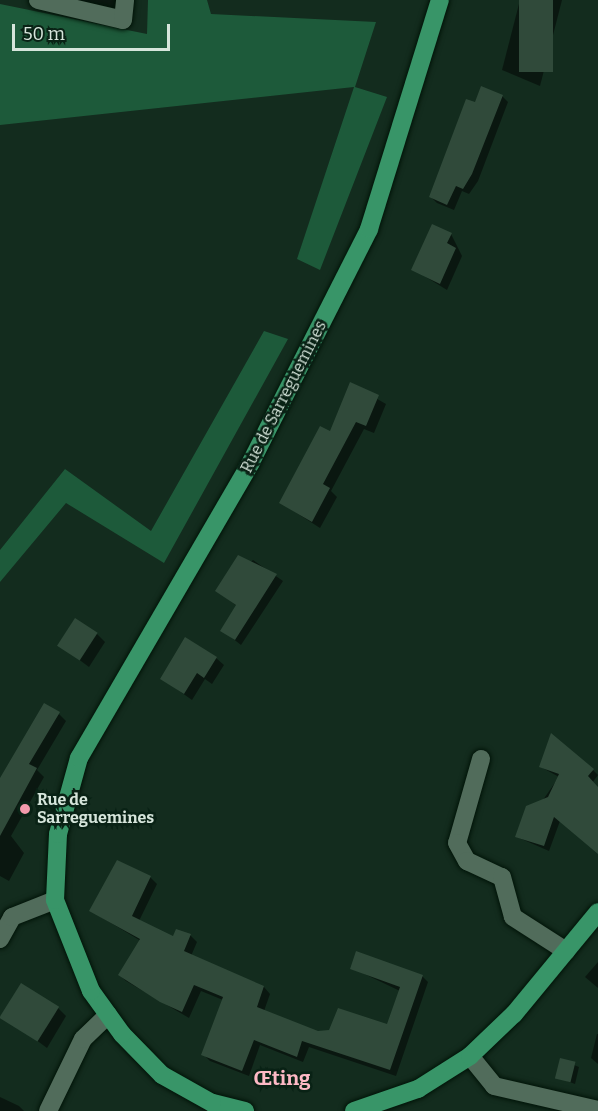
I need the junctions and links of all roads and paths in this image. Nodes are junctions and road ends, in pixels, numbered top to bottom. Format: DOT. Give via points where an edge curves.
graph roads {
  1 [pos="38,0"];
  2 [pos="125,0"];
  3 [pos="440,0"];
  4 [pos="481,759"];
  5 [pos="55,900"];
  6 [pos="598,912"];
  7 [pos="0,939"];
  8 [pos="566,951"];
  9 [pos="108,1015"];
  10 [pos="470,1056"];
  11 [pos="598,1110"];
  12 [pos="48,1111"];
  13 [pos="245,1111"];
  14 [pos="354,1111"];
  1 -- 2 [label="street" via="123,20"];
  3 -- 5 [label="main road, Rue de Sarreguemines" via="369,229 251,462 79,758 58,834"];
  4 -- 8 [label="street" via="457,843 467,861 502,877 513,917"];
  5 -- 7 [label="street" via="12,917"];
  5 -- 9 [label="main road, Rue de Sarreguemines" via="71,951"];
  6 -- 8 [label="main road"];
  8 -- 10 [label="main road" via="514,1014"];
  9 -- 12 [label="street" via="83,1039"];
  9 -- 13 [label="main road, Rue de Sarreguemines" via="162,1075 212,1103"];
  10 -- 11 [label="street" via="494,1086"];
  10 -- 14 [label="main road" via="418,1089"];
}
